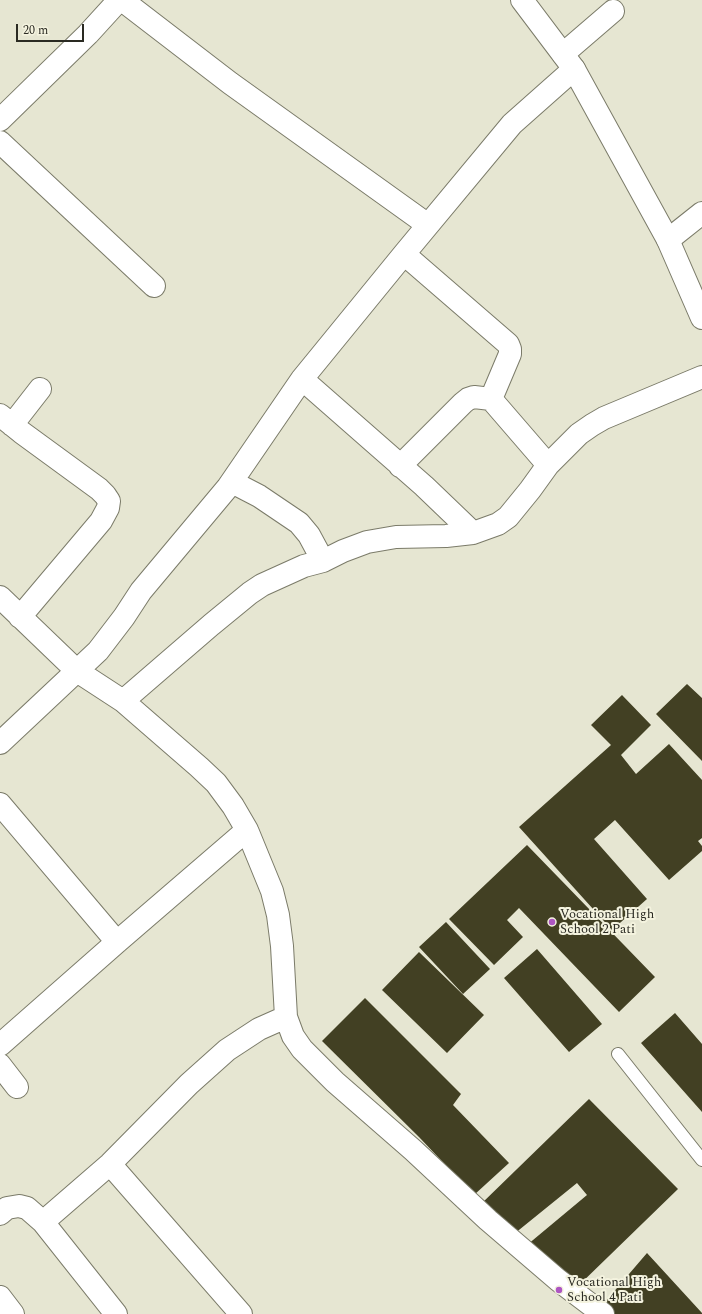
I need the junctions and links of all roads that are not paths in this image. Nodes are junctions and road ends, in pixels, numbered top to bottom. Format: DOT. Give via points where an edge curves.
graph roads {
  1 [pos="121,0"];
  2 [pos="522,0"];
  3 [pos="613,11"];
  4 [pos="568,61"];
  5 [pos="0,120"];
  6 [pos="0,142"];
  7 [pos="702,213"];
  8 [pos="428,225"];
  9 [pos="668,240"];
  10 [pos="404,254"];
  11 [pos="154,286"];
  12 [pos="702,318"];
  13 [pos="702,377"];
  14 [pos="302,379"];
  15 [pos="40,389"];
  16 [pos="491,399"];
  17 [pos="6,420"];
  18 [pos="548,465"];
  19 [pos="400,466"];
  20 [pos="232,482"];
  21 [pos="473,533"];
  22 [pos="323,561"];
  23 [pos="0,597"];
  24 [pos="20,617"];
  25 [pos="77,671"];
  26 [pos="123,701"];
  27 [pos="0,743"];
  28 [pos="0,804"];
  29 [pos="247,830"];
  30 [pos="117,942"];
  31 [pos="286,1017"];
  32 [pos="0,1045"];
  33 [pos="618,1054"];
  34 [pos="0,1065"];
  35 [pos="17,1087"];
  36 [pos="702,1160"];
  37 [pos="110,1164"];
  38 [pos="2,1208"];
  39 [pos="43,1222"];
  40 [pos="0,1297"];
  41 [pos="13,1314"];
  42 [pos="116,1314"];
  43 [pos="241,1314"];
  44 [pos="603,1314"];
  1 -- 5 [label="street"];
  1 -- 8 [label="street" via="230,83"];
  2 -- 4 [label="street"];
  3 -- 4 [label="street"];
  4 -- 8 [label="street"];
  4 -- 9 [label="street"];
  6 -- 11 [label="street"];
  7 -- 9 [label="street"];
  8 -- 10 [label="street"];
  9 -- 12 [label="street"];
  10 -- 14 [label="street"];
  10 -- 16 [label="street" via="508,344 510,354"];
  13 -- 18 [label="street" via="604,418 579,434"];
  14 -- 19 [label="street"];
  14 -- 20 [label="street"];
  15 -- 17 [label="street"];
  16 -- 18 [label="street"];
  16 -- 19 [label="street" via="468,399"];
  17 -- 24 [label="street" via="99,489 109,501 101,521"];
  18 -- 21 [label="street" via="508,517 498,524"];
  19 -- 21 [label="street"];
  20 -- 22 [label="street" via="259,496 299,523"];
  20 -- 25 [label="street" via="141,591 98,651"];
  21 -- 22 [label="street" via="396,537 367,542"];
  22 -- 26 [label="street" via="272,580 250,593"];
  23 -- 24 [label="street"];
  24 -- 25 [label="street"];
  25 -- 26 [label="street"];
  25 -- 27 [label="street"];
  26 -- 29 [label="street" via="216,783"];
  28 -- 30 [label="street"];
  29 -- 30 [label="street"];
  29 -- 31 [label="street" via="272,891 278,916"];
  30 -- 32 [label="street"];
  31 -- 37 [label="street" via="259,1029 227,1050 189,1084"];
  31 -- 44 [label="street" via="293,1036 302,1049 335,1082 414,1150 488,1220 558,1280"];
  33 -- 36 [label="lane"];
  34 -- 35 [label="street"];
  37 -- 39 [label="street"];
  37 -- 43 [label="street"];
  38 -- 39 [label="street" via="27,1208"];
  39 -- 42 [label="street"];
  40 -- 41 [label="street"];
}
